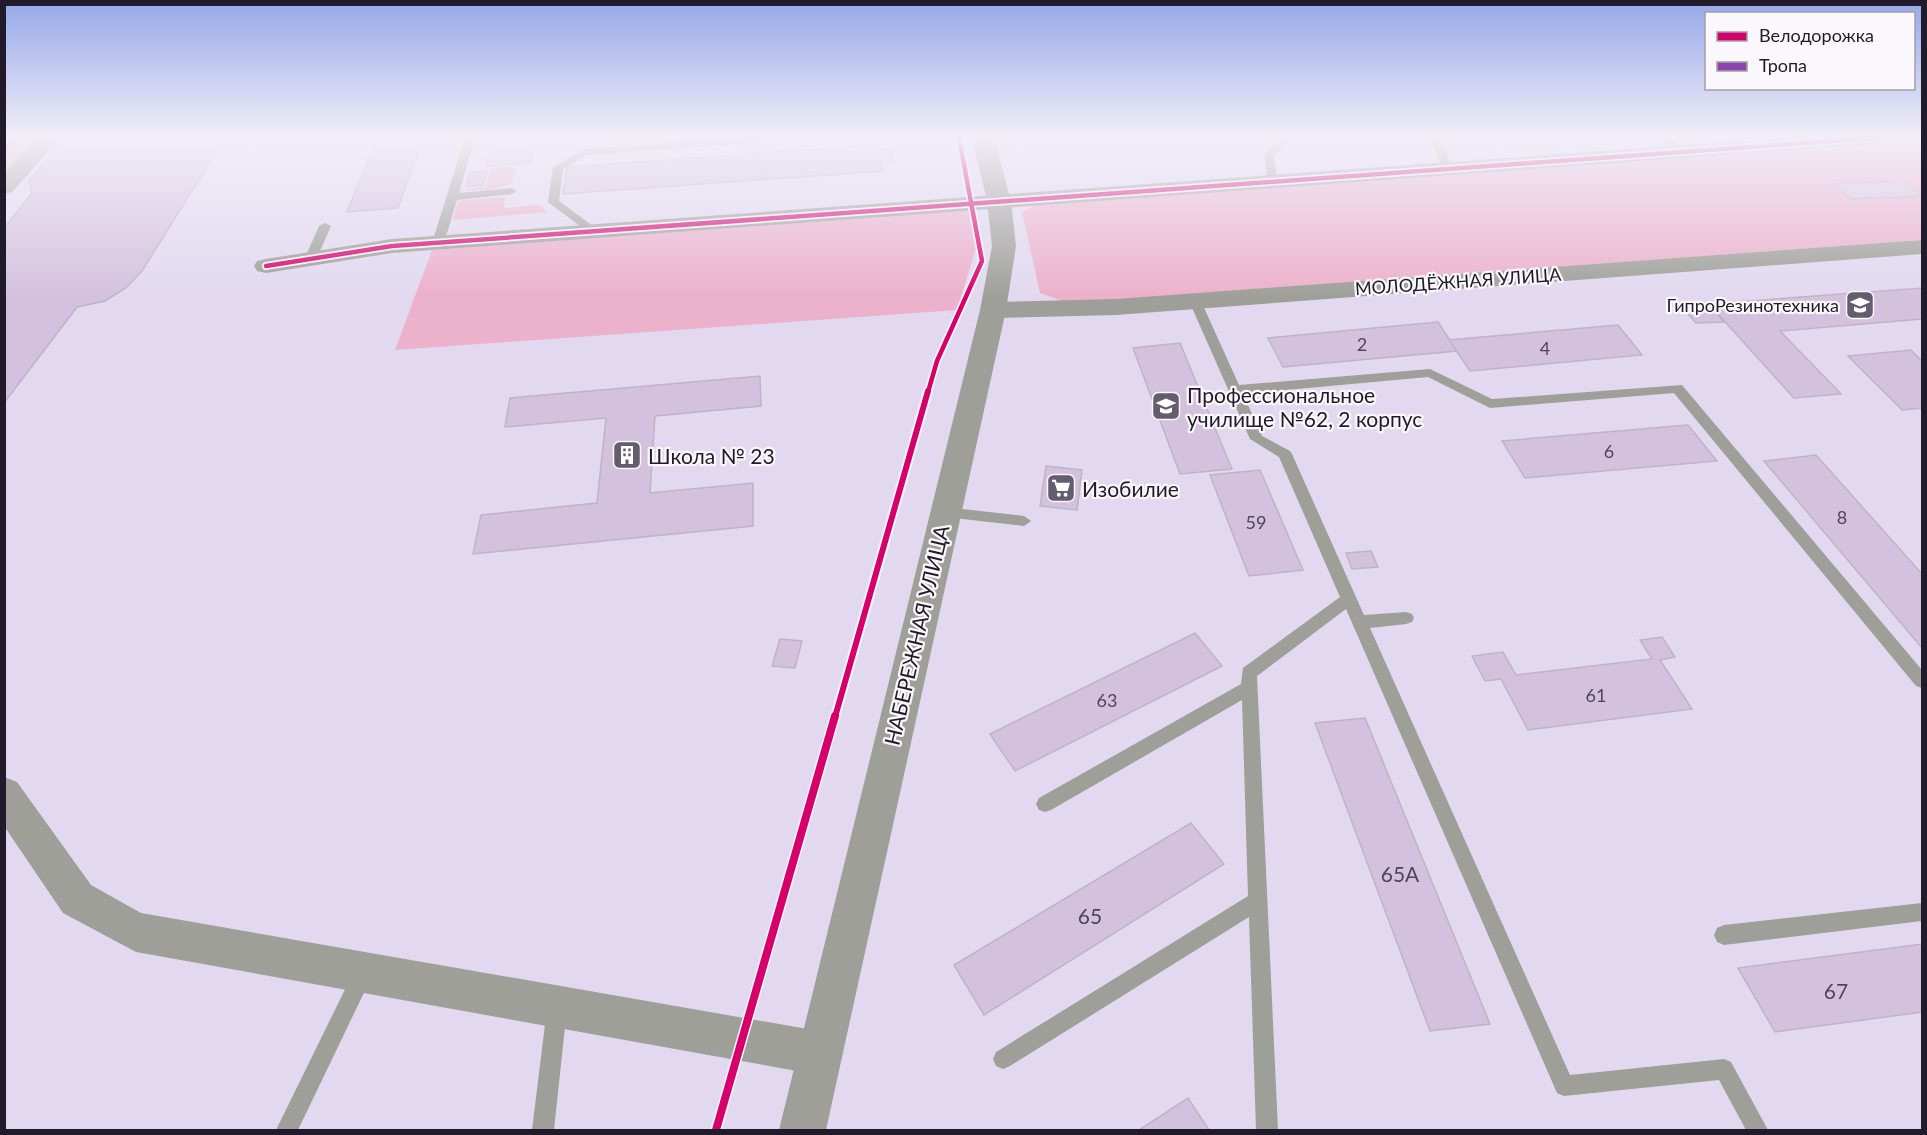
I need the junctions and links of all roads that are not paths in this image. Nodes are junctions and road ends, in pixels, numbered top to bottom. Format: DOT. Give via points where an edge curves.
graph roads {
  1 [pos="454,191"];
  2 [pos="512,191"];
  3 [pos="555,191"];
  4 [pos="996,191"];
  5 [pos="1136,191"];
  6 [pos="452,196"];
  7 [pos="999,201"];
  8 [pos="325,226"];
  9 [pos="593,231"];
  10 [pos="438,243"];
  11 [pos="1923,247"];
  12 [pos="311,258"];
  13 [pos="266,266"];
  14 [pos="1195,301"];
  15 [pos="993,310"];
  16 [pos="1234,390"];
  17 [pos="945,512"];
  18 [pos="1024,521"];
  19 [pos="1350,598"];
  20 [pos="1406,618"];
  21 [pos="1361,622"];
  22 [pos="1923,681"];
  23 [pos="1250,688"];
  24 [pos="4,794"];
  25 [pos="1045,804"];
  26 [pos="1258,901"];
  27 [pos="1923,912"];
  28 [pos="1724,935"];
  29 [pos="364,972"];
  30 [pos="557,1007"];
  31 [pos="819,1053"];
  32 [pos="1003,1059"];
  33 [pos="287,1131"];
  34 [pos="543,1131"];
  35 [pos="802,1131"];
  36 [pos="1268,1131"];
  37 [pos="1757,1131"];
  1 -- 6 [label="lane"];
  2 -- 6 [label="lane"];
  3 -- 9 [label="lane" via="553,202"];
  4 -- 7 [label="street, НАБЕРЕЖНАЯ УЛИЦА"];
  5 -- 7 [label="street"];
  6 -- 10 [label="lane"];
  7 -- 9 [label="street"];
  7 -- 15 [label="street, НАБЕРЕЖНАЯ УЛИЦА" via="1004,246"];
  8 -- 12 [label="lane"];
  9 -- 10 [label="street"];
  10 -- 12 [label="street"];
  11 -- 14 [label="street, МОЛОДЁЖНАЯ УЛИЦА"];
  12 -- 13 [label="street"];
  14 -- 15 [label="street, МОЛОДЁЖНАЯ УЛИЦА"];
  14 -- 16 [label="lane"];
  15 -- 17 [label="street, НАБЕРЕЖНАЯ УЛИЦА"];
  16 -- 19 [label="lane" via="1257,439 1285,454"];
  16 -- 22 [label="lane" via="1430,373 1490,404 1677,388"];
  17 -- 18 [label="lane"];
  17 -- 31 [label="street, НАБЕРЕЖНАЯ УЛИЦА"];
  19 -- 21 [label="lane"];
  19 -- 23 [label="lane" via="1249,672"];
  20 -- 21 [label="lane"];
  21 -- 37 [label="lane" via="1564,1086 1724,1069"];
  23 -- 25 [label="lane"];
  23 -- 26 [label="lane"];
  24 -- 29 [label="street" via="76,899 136,932"];
  26 -- 32 [label="lane"];
  26 -- 36 [label="lane"];
  27 -- 28 [label="lane"];
  29 -- 30 [label="street"];
  29 -- 33 [label="lane"];
  30 -- 31 [label="street"];
  30 -- 34 [label="lane"];
  31 -- 35 [label="street, НАБЕРЕЖНАЯ УЛИЦА"];
}
